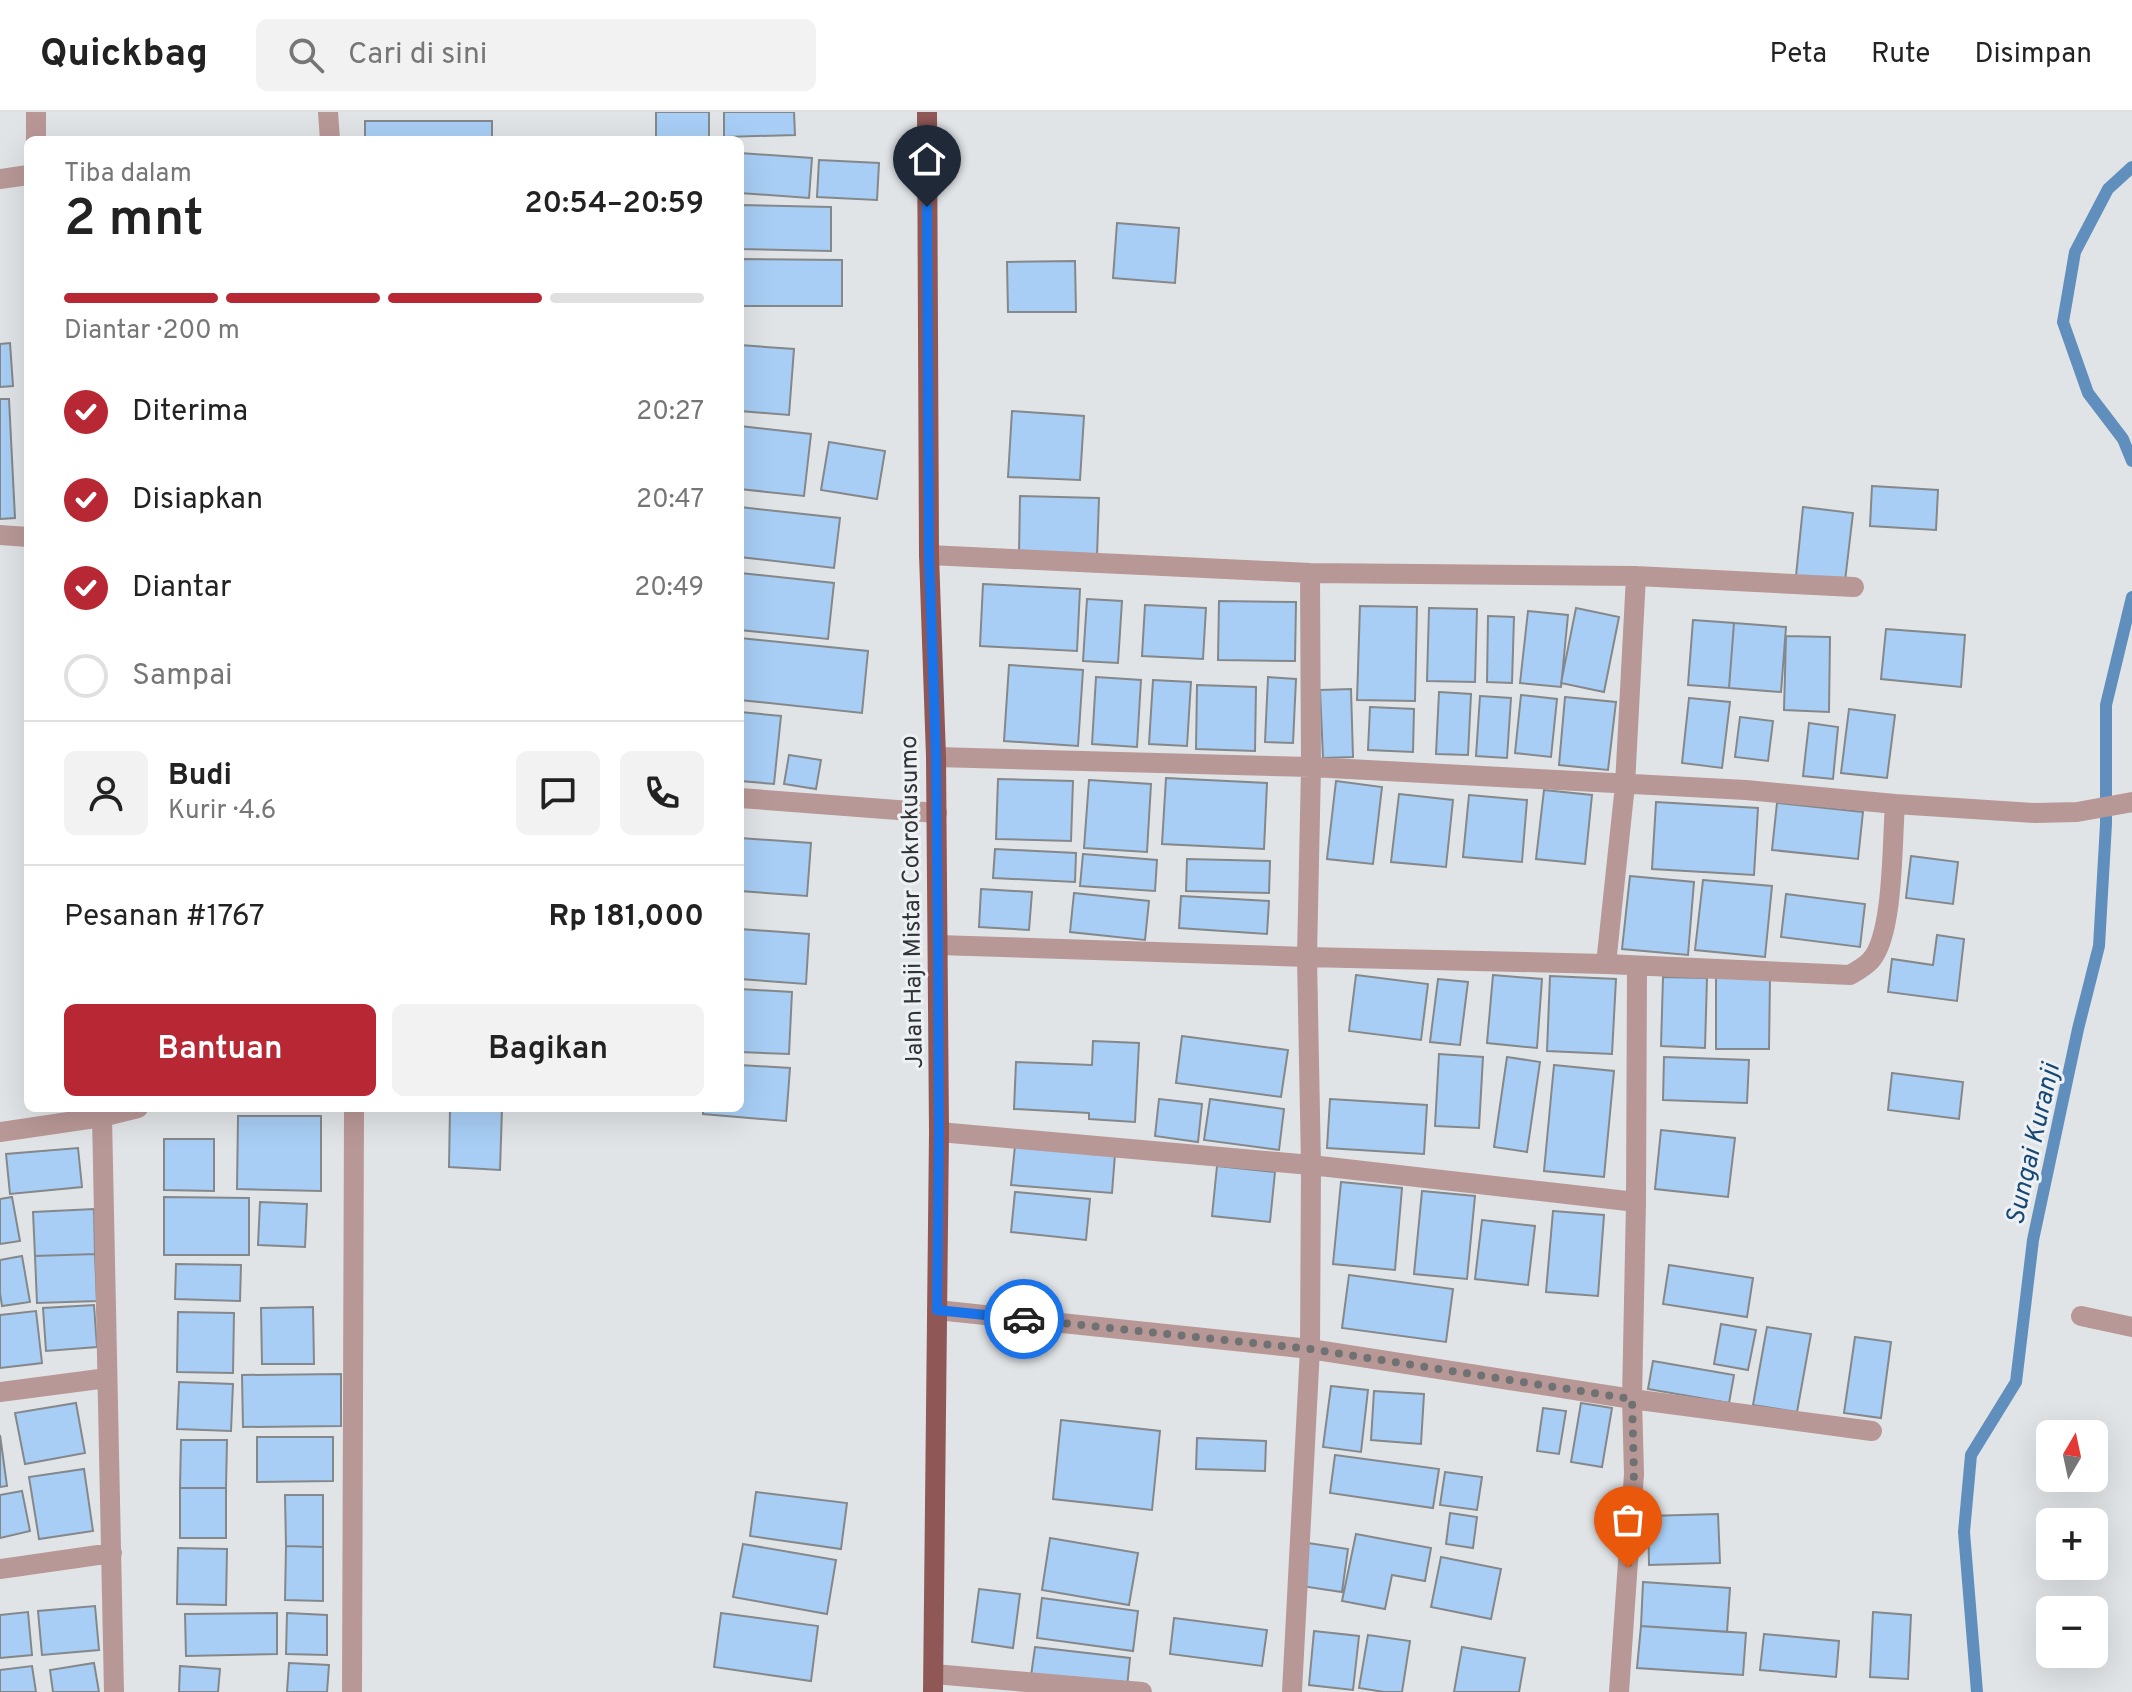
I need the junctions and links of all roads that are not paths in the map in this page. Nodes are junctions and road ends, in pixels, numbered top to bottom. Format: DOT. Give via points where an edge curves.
graph roads {
  1 [pos="36,112"];
  2 [pos="328,112"];
  3 [pos="927,112"];
  4 [pos="36,136"];
  5 [pos="330,136"];
  6 [pos="24,176"];
  7 [pos="0,179"];
  8 [pos="0,535"];
  9 [pos="24,537"];
  10 [pos="929,555"];
  11 [pos="1310,573"];
  12 [pos="1636,576"];
  13 [pos="1854,587"];
  14 [pos="936,757"];
  15 [pos="1311,767"];
  16 [pos="1625,785"];
  17 [pos="744,798"];
  18 [pos="2132,802"];
  19 [pos="1895,804"];
  20 [pos="937,813"];
  21 [pos="938,945"];
  22 [pos="1307,957"];
  23 [pos="1606,964"];
  24 [pos="1637,966"];
  25 [pos="122,1112"];
  26 [pos="354,1112"];
  27 [pos="102,1117"];
  28 [pos="0,1132"];
  29 [pos="939,1132"];
  30 [pos="1311,1165"];
  31 [pos="1636,1202"];
  32 [pos="937,1310"];
  33 [pos="2081,1316"];
  34 [pos="2132,1327"];
  35 [pos="1310,1349"];
  36 [pos="107,1378"];
  37 [pos="0,1392"];
  38 [pos="1632,1399"];
  39 [pos="1872,1431"];
  40 [pos="112,1553"];
  41 [pos="0,1569"];
  42 [pos="933,1683"];
  43 [pos="114,1692"];
  44 [pos="352,1692"];
  45 [pos="1142,1692"];
  46 [pos="1292,1692"];
  47 [pos="1619,1692"];
  1 -- 4 [label="street"];
  2 -- 5 [label="street"];
  3 -- 10 [label="main road, Jalan Haji Mistar Cokrokusumo"];
  6 -- 7 [label="street"];
  8 -- 9 [label="street"];
  10 -- 11 [label="street"];
  10 -- 14 [label="main road, Jalan Haji Mistar Cokrokusumo"];
  11 -- 12 [label="street"];
  11 -- 15 [label="street"];
  12 -- 13 [label="street"];
  12 -- 16 [label="street"];
  14 -- 15 [label="street"];
  14 -- 20 [label="main road, Jalan Haji Mistar Cokrokusumo"];
  15 -- 16 [label="street"];
  15 -- 22 [label="street"];
  16 -- 19 [label="street"];
  16 -- 23 [label="street"];
  17 -- 20 [label="street"];
  18 -- 19 [label="street" via="2035,813"];
  19 -- 24 [label="street" via="1881,943 1871,961 1850,975"];
  20 -- 21 [label="main road, Jalan Haji Mistar Cokrokusumo"];
  21 -- 22 [label="street"];
  21 -- 29 [label="main road, Jalan Haji Mistar Cokrokusumo"];
  22 -- 23 [label="street"];
  22 -- 30 [label="street"];
  23 -- 24 [label="street"];
  24 -- 31 [label="street"];
  25 -- 27 [label="street"];
  26 -- 44 [label="street"];
  27 -- 28 [label="street"];
  27 -- 36 [label="street"];
  29 -- 30 [label="street"];
  29 -- 32 [label="main road, Jalan Haji Mistar Cokrokusumo"];
  30 -- 31 [label="street"];
  30 -- 35 [label="street"];
  31 -- 38 [label="street"];
  32 -- 35 [label="street"];
  32 -- 42 [label="main road, Jalan Haji Mistar Cokrokusumo"];
  33 -- 34 [label="street"];
  35 -- 38 [label="street"];
  35 -- 46 [label="street"];
  36 -- 37 [label="street"];
  36 -- 40 [label="street"];
  38 -- 39 [label="street"];
  38 -- 47 [label="street" via="1634,1474"];
  40 -- 41 [label="street"];
  40 -- 43 [label="street"];
  42 -- 45 [label="street"];
}
